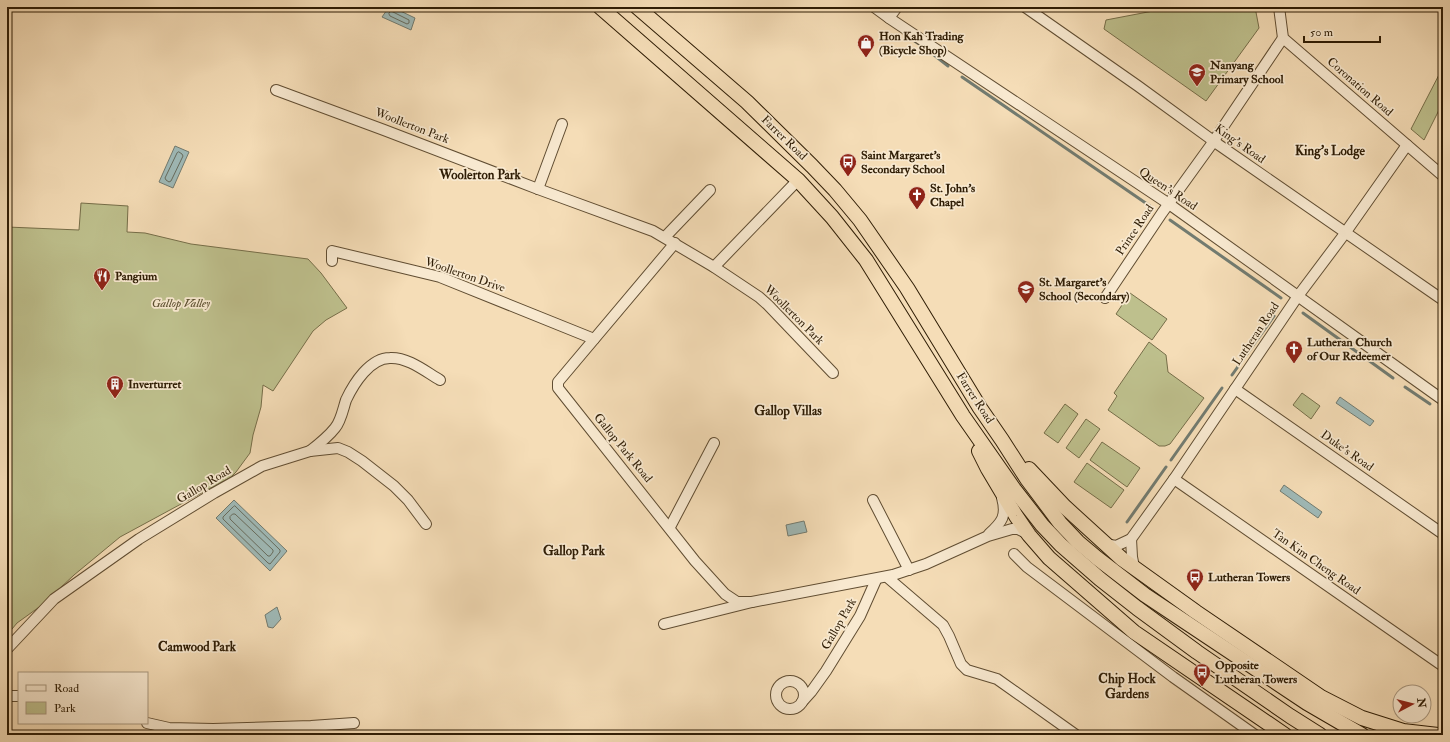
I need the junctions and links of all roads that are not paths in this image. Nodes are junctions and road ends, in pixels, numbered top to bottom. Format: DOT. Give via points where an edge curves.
graph roads {
  1 [pos="600,7"];
  2 [pos="637,7"];
  3 [pos="874,7"];
  4 [pos="897,7"];
  5 [pos="1024,7"];
  6 [pos="1280,7"];
  7 [pos="889,18"];
  8 [pos="1283,38"];
  9 [pos="276,90"];
  10 [pos="562,124"];
  11 [pos="1213,141"];
  12 [pos="1407,145"];
  13 [pos="1443,176"];
  14 [pos="798,180"];
  15 [pos="538,189"];
  16 [pos="710,190"];
  17 [pos="1169,204"];
  18 [pos="1345,232"];
  19 [pos="665,237"];
  20 [pos="675,244"];
  21 [pos="332,261"];
  22 [pos="714,267"];
  23 [pos="1298,296"];
  24 [pos="1105,298"];
  25 [pos="1443,300"];
  26 [pos="594,339"];
  27 [pos="833,373"];
  28 [pos="440,380"];
  29 [pos="1235,388"];
  30 [pos="1443,400"];
  31 [pos="963,416"];
  32 [pos="714,443"];
  33 [pos="1005,445"];
  34 [pos="310,451"];
  35 [pos="1174,479"];
  36 [pos="999,487"];
  37 [pos="874,500"];
  38 [pos="426,524"];
  39 [pos="670,527"];
  40 [pos="1443,534"];
  41 [pos="1029,535"];
  42 [pos="988,536"];
  43 [pos="1131,539"];
  44 [pos="1105,544"];
  45 [pos="1014,554"];
  46 [pos="1134,568"];
  47 [pos="909,570"];
  48 [pos="887,577"];
  49 [pos="876,580"];
  50 [pos="752,602"];
  51 [pos="664,624"];
  52 [pos="7,649"];
  53 [pos="1443,666"];
  54 [pos="820,680"];
  55 [pos="796,682"];
  56 [pos="7,696"];
  57 [pos="18,696"];
  58 [pos="802,702"];
  59 [pos="354,722"];
  60 [pos="148,723"];
  61 [pos="171,732"];
  62 [pos="1076,735"];
  63 [pos="1255,735"];
  64 [pos="1285,735"];
  65 [pos="1320,735"];
  66 [pos="1362,735"];
  67 [pos="1438,735"];
  1 -- 14 [label="highway, Farrer Road"];
  2 -- 33 [label="highway, Farrer Road" via="747,102 835,190 860,220 907,288"];
  3 -- 7 [label="street, Queen's Road"];
  4 -- 7 [label="street"];
  5 -- 11 [label="street, King's Road"];
  6 -- 8 [label="street"];
  7 -- 17 [label="street, Queen's Road"];
  8 -- 11 [label="street, Prince Road"];
  8 -- 12 [label="street, Coronation Road"];
  9 -- 15 [label="street, Woollerton Park"];
  10 -- 15 [label="street"];
  11 -- 17 [label="street, Prince Road"];
  11 -- 18 [label="street, King's Road"];
  12 -- 13 [label="street, Coronation Road"];
  12 -- 18 [label="street, Lutheran Road"];
  14 -- 22 [label="street"];
  14 -- 31 [label="highway, Farrer Road" via="866,260"];
  15 -- 19 [label="street, Woollerton Park"];
  16 -- 19 [label="street"];
  17 -- 23 [label="street, Queen's Road"];
  17 -- 24 [label="street, Prince Road"];
  18 -- 23 [label="street, Lutheran Road"];
  18 -- 25 [label="street, King's Road"];
  19 -- 20 [label="street, Woollerton Park"];
  20 -- 22 [label="street, Woollerton Park"];
  20 -- 26 [label="street"];
  21 -- 26 [label="street, Woollerton Drive" via="332,251 440,277"];
  22 -- 27 [label="street, Woollerton Park" via="768,305"];
  23 -- 29 [label="street, Lutheran Road"];
  23 -- 30 [label="street, Queen's Road"];
  26 -- 39 [label="street, Gallop Park Road" via="558,382 558,388"];
  28 -- 34 [label="street" via="400,359 389,358 374,363 359,376 336,427"];
  29 -- 35 [label="street, Lutheran Road"];
  29 -- 40 [label="street, Duke's Road"];
  31 -- 36 [label="highway"];
  31 -- 65 [label="highway, Farrer Road" via="1042,525 1061,545 1137,608"];
  32 -- 39 [label="street"];
  33 -- 44 [label="highway" via="1012,448 1065,507"];
  33 -- 66 [label="highway, Farrer Road" via="1060,523 1097,558 1145,595 1300,699"];
  34 -- 38 [label="street, Gallop Road" via="338,448 353,455 394,486"];
  34 -- 52 [label="street, Gallop Road" via="262,466 139,539 54,599"];
  35 -- 43 [label="street, Lutheran Road"];
  35 -- 53 [label="street, Tan Kim Cheng Road"];
  36 -- 41 [label="highway"];
  36 -- 42 [label="street, Gallop Park Road" via="1004,517"];
  37 -- 47 [label="street"];
  39 -- 50 [label="street, Gallop Park Road" via="725,594 737,602"];
  41 -- 42 [label="street, Gallop Park Road" via="1012,529"];
  41 -- 64 [label="highway" via="1049,558 1134,632"];
  42 -- 47 [label="street, Gallop Park Road"];
  43 -- 44 [label="street" via="1116,546"];
  43 -- 46 [label="street"];
  44 -- 46 [label="highway"];
  45 -- 63 [label="street" via="1173,677"];
  46 -- 67 [label="highway" via="1321,697 1362,718 1403,730"];
  47 -- 48 [label="street, Gallop Park Road"];
  48 -- 49 [label="street, Gallop Park Road"];
  48 -- 62 [label="street" via="943,625 961,664 967,670 997,679"];
  49 -- 50 [label="street, Gallop Park Road"];
  49 -- 54 [label="street, Gallop Park" via="860,616"];
  50 -- 51 [label="street, Gallop Park Road"];
  54 -- 55 [label="street" via="812,685"];
  54 -- 58 [label="street, Gallop Park"];
  55 -- 58 [label="street" via="803,691"];
  55 -- 58 [label="street" via="787,681 781,684 777,690 777,701 780,706 790,709"];
  56 -- 57 [label="street"];
  59 -- 61 [label="street"];
  60 -- 61 [label="street"];
}
